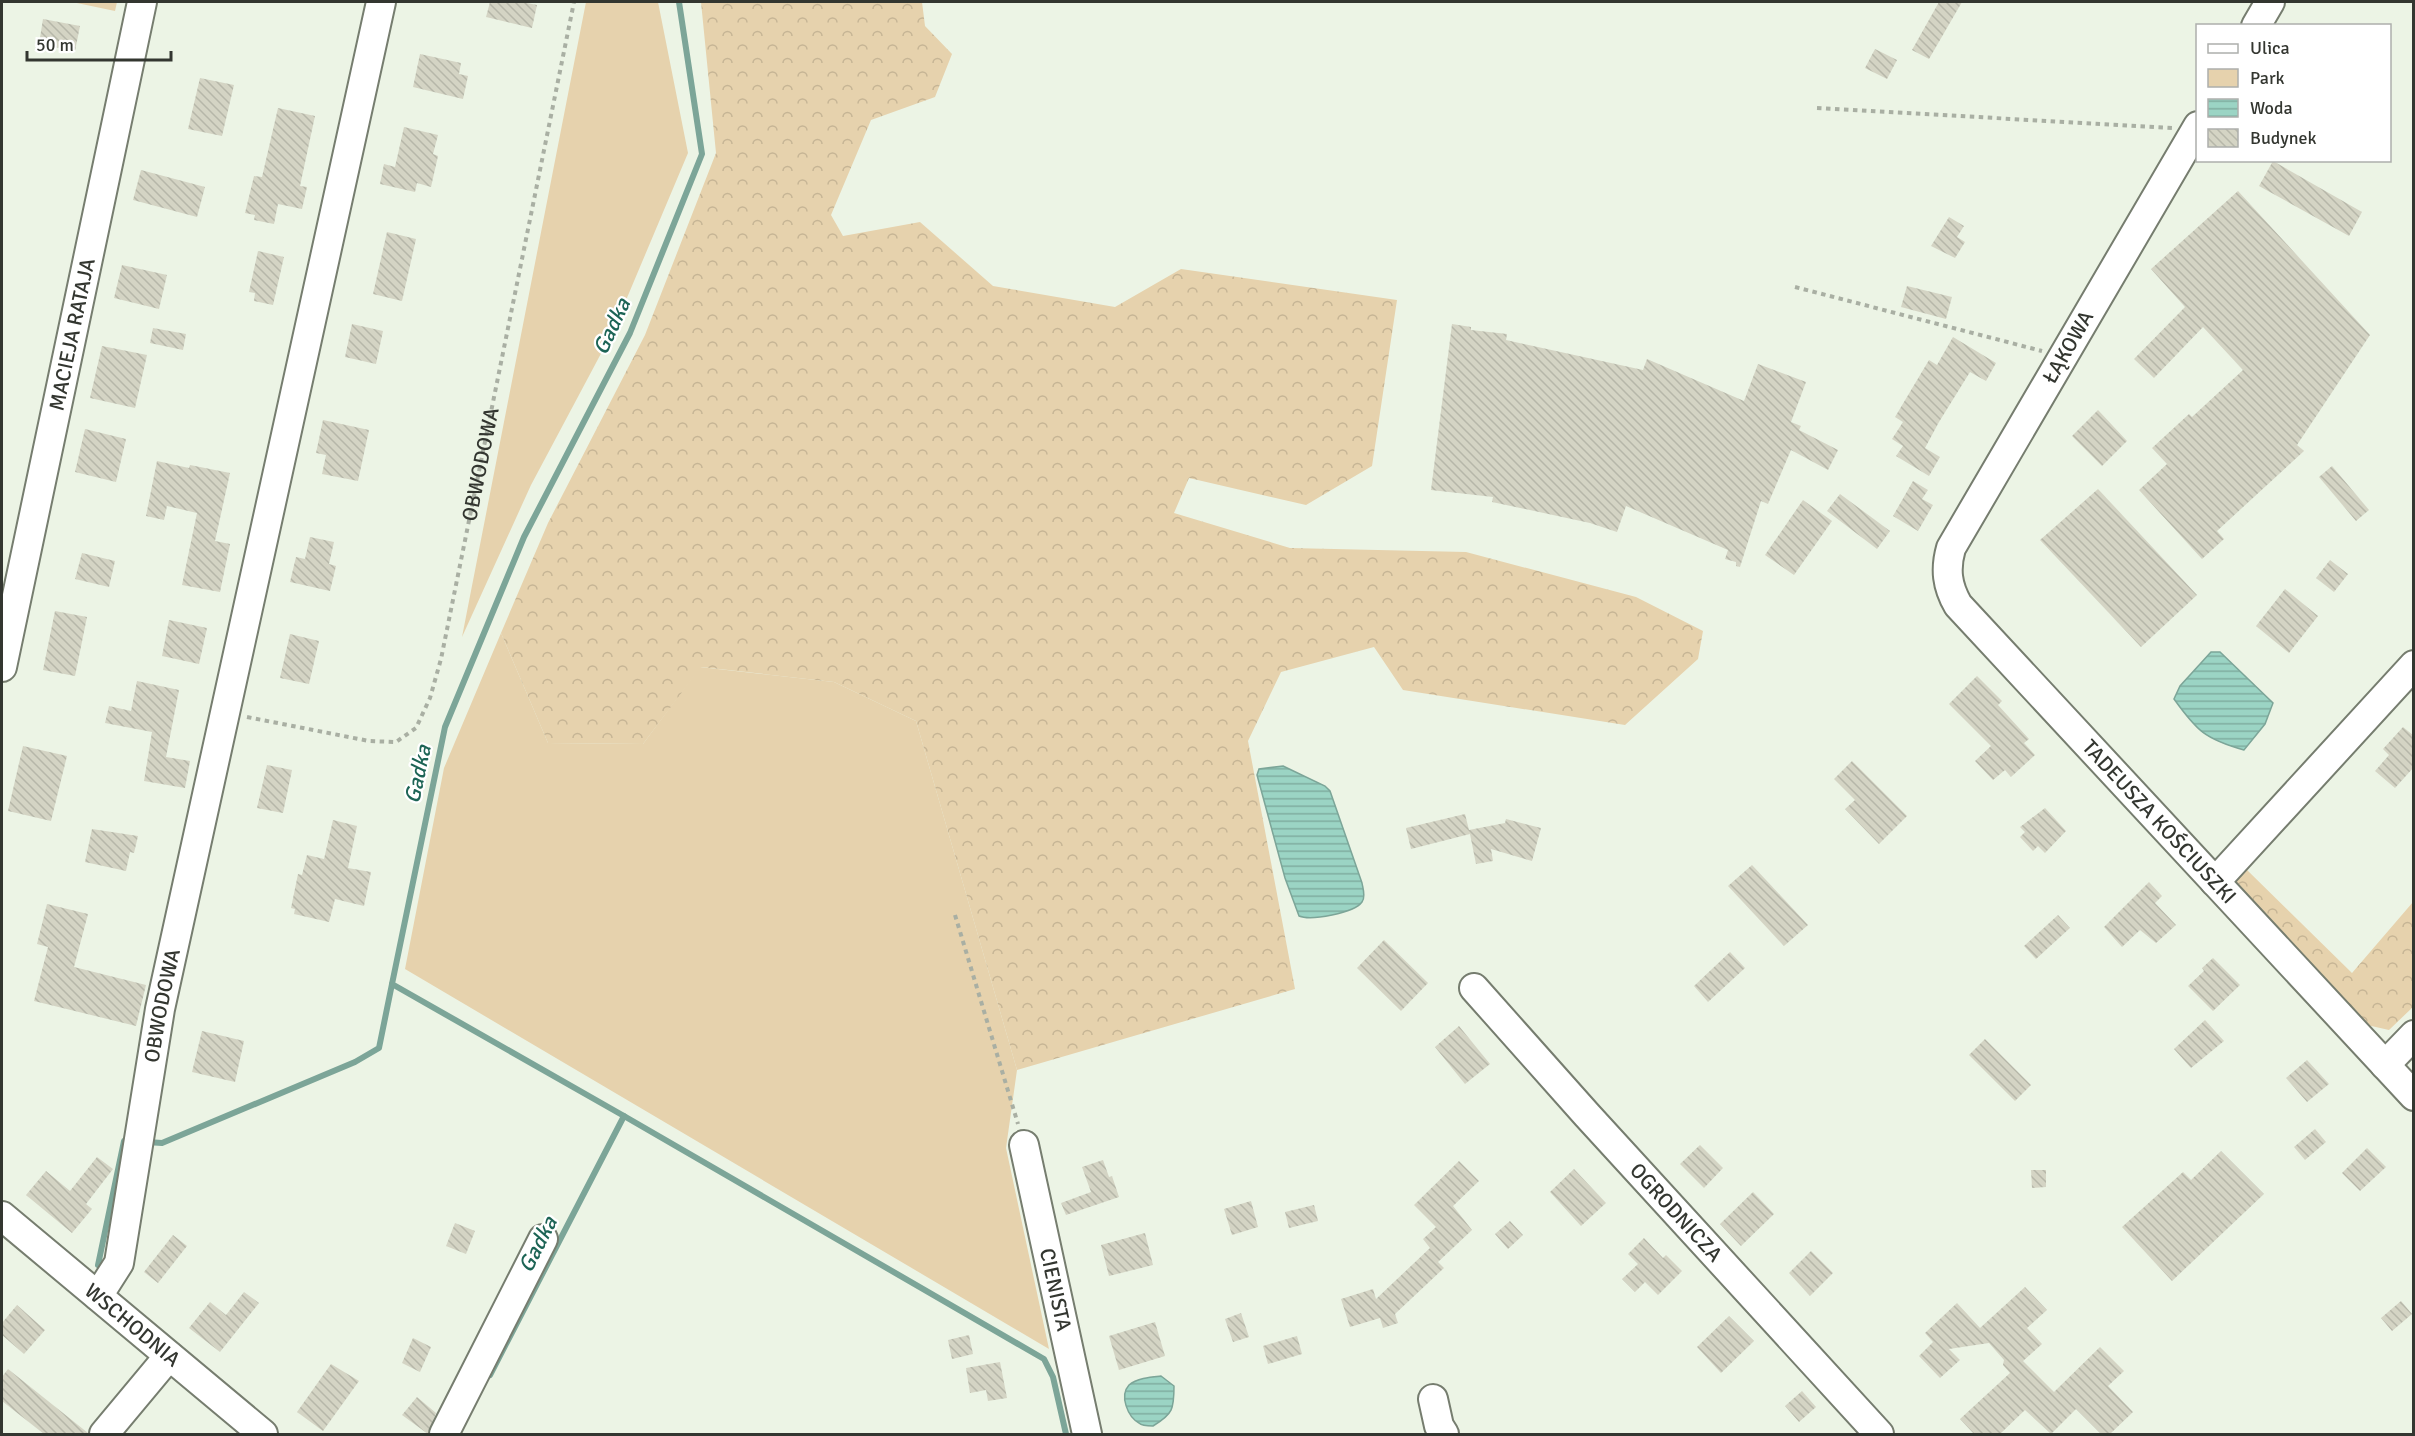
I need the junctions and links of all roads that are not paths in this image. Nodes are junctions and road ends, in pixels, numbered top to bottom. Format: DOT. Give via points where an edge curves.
graph roads {
  1 [pos="141,2"];
  2 [pos="381,2"];
  3 [pos="2270,2"];
  4 [pos="2257,24"];
  5 [pos="2194,132"];
  6 [pos="1947,571"];
  7 [pos="2414,665"];
  8 [pos="2,667"];
  9 [pos="2215,882"];
  10 [pos="1474,988"];
  11 [pos="2414,1035"];
  12 [pos="2385,1065"];
  13 [pos="2414,1095"];
  14 [pos="1024,1144"];
  15 [pos="2,1216"];
  16 [pos="543,1239"];
  17 [pos="98,1296"];
  18 [pos="169,1356"];
  19 [pos="1433,1400"];
  20 [pos="104,1434"];
  21 [pos="263,1434"];
  22 [pos="444,1434"];
  23 [pos="1087,1434"];
  24 [pos="1444,1434"];
  25 [pos="1879,1434"];
  1 -- 8 [label="street, MACIEJA RATAJA"];
  2 -- 17 [label="street, OBWODOWA" via="160,1009 118,1263"];
  3 -- 4 [label="street"];
  5 -- 6 [label="street, ŁĄKOWA" via="1951,548"];
  6 -- 9 [label="street, TADEUSZA KOŚCIUSZKI" via="1958,605"];
  7 -- 9 [label="street"];
  9 -- 12 [label="street, TADEUSZA KOŚCIUSZKI"];
  10 -- 25 [label="street, OGRODNICZA"];
  11 -- 12 [label="street"];
  12 -- 13 [label="street, TADEUSZA KOŚCIUSZKI"];
  14 -- 23 [label="street, CIENISTA"];
  15 -- 17 [label="street, WSCHODNIA"];
  16 -- 22 [label="street"];
  17 -- 18 [label="street, WSCHODNIA"];
  18 -- 20 [label="street"];
  18 -- 21 [label="street, WSCHODNIA"];
  19 -- 24 [label="street"];
}
